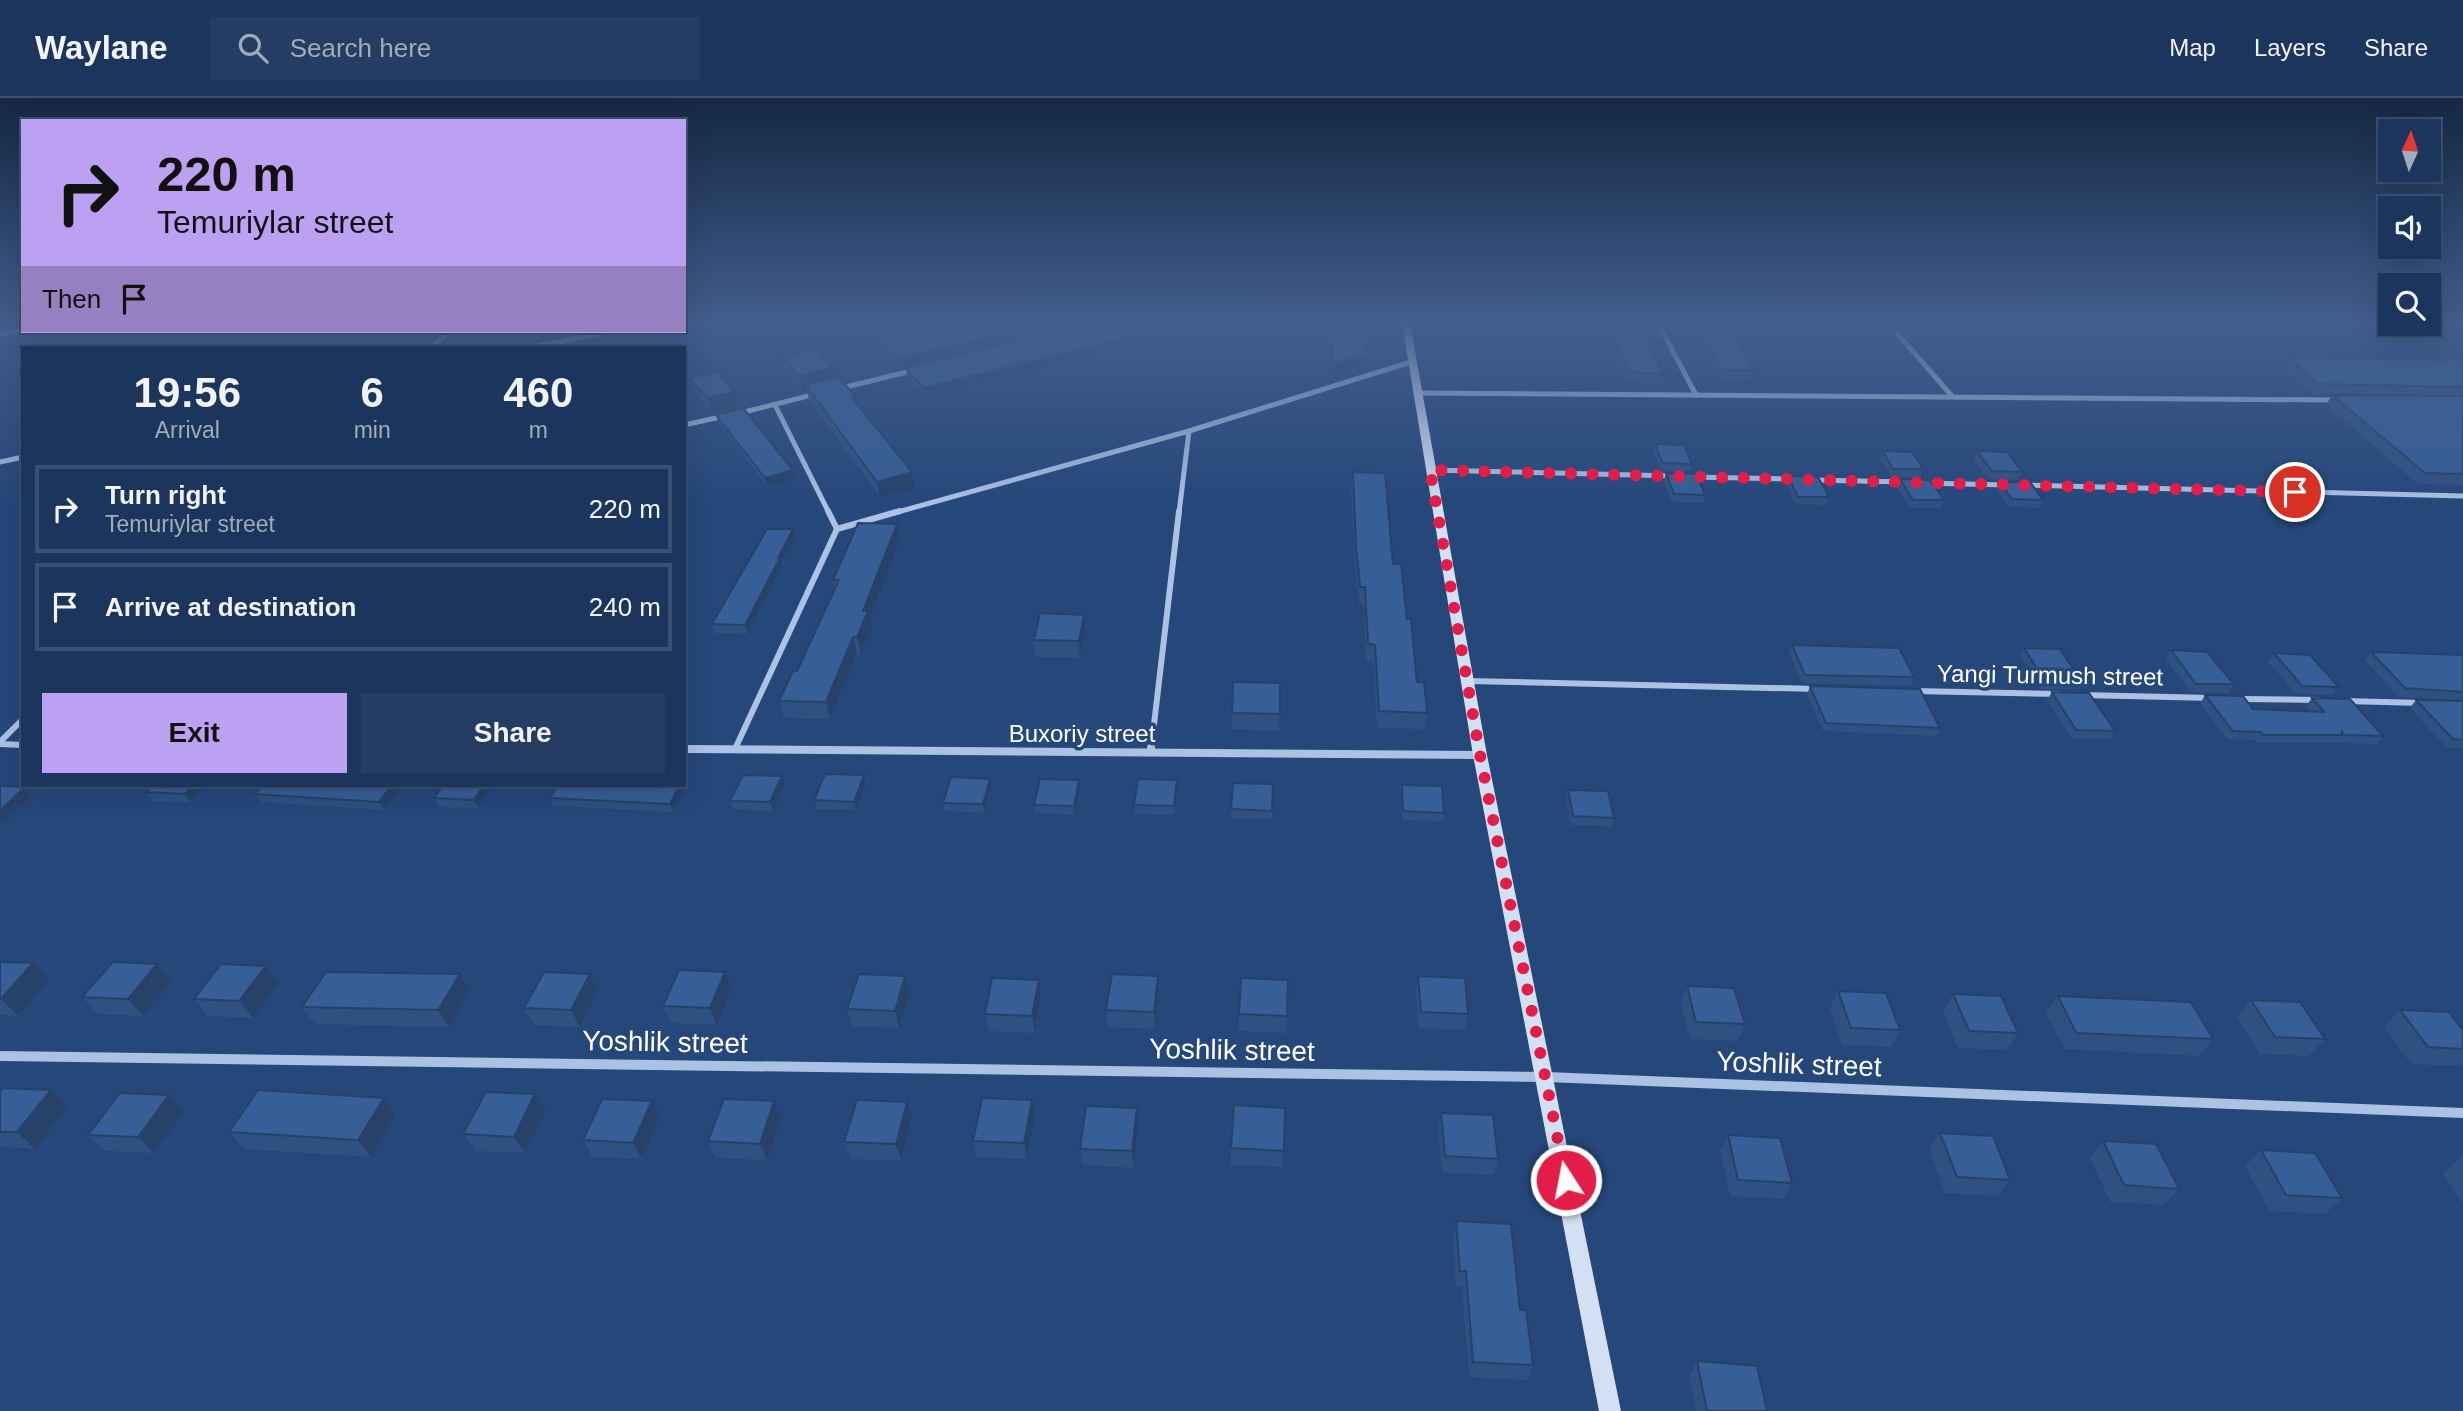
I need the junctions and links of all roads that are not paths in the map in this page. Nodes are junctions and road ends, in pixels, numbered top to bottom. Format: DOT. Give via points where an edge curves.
graph roads {
  1 [pos="858,384"];
  2 [pos="1339,384"];
  3 [pos="1415,384"];
  4 [pos="1690,384"];
  5 [pos="1942,384"];
  6 [pos="1416,393"];
  7 [pos="1696,395"];
  8 [pos="1952,396"];
  9 [pos="2339,400"];
  10 [pos="775,405"];
  11 [pos="686,425"];
  12 [pos="1189,431"];
  13 [pos="21,457"];
  14 [pos="0,462"];
  15 [pos="1430,470"];
  16 [pos="2463,496"];
  17 [pos="836,529"];
  18 [pos="1468,681"];
  19 [pos="1827,689"];
  20 [pos="1910,691"];
  21 [pos="2062,694"];
  22 [pos="2076,695"];
  23 [pos="2325,701"];
  24 [pos="2339,701"];
  25 [pos="2435,703"];
  26 [pos="21,721"];
  27 [pos="0,743"];
  28 [pos="21,745"];
  29 [pos="686,749"];
  30 [pos="735,749"];
  31 [pos="1151,752"];
  32 [pos="1480,755"];
  33 [pos="0,1056"];
  34 [pos="1546,1077"];
  35 [pos="2463,1113"];
  36 [pos="1611,1411"];
  1 -- 10 [label="street"];
  2 -- 12 [label="street"];
  3 -- 6 [label="street"];
  4 -- 7 [label="street"];
  5 -- 8 [label="street"];
  6 -- 7 [label="street"];
  6 -- 15 [label="street"];
  7 -- 8 [label="street"];
  8 -- 9 [label="street"];
  10 -- 11 [label="street"];
  10 -- 17 [label="street"];
  12 -- 17 [label="street"];
  12 -- 31 [label="street"];
  13 -- 14 [label="street"];
  15 -- 16 [label="street"];
  15 -- 18 [label="street"];
  17 -- 30 [label="street"];
  18 -- 19 [label="street"];
  18 -- 32 [label="street"];
  20 -- 21 [label="street, Yangi Turmush street"];
  22 -- 23 [label="street, Yangi Turmush street"];
  24 -- 25 [label="street"];
  26 -- 27 [label="street"];
  27 -- 28 [label="street"];
  29 -- 30 [label="street, Buxoriy street"];
  30 -- 31 [label="street, Buxoriy street"];
  31 -- 32 [label="street, Buxoriy street"];
  32 -- 34 [label="street"];
  33 -- 34 [label="street, Yoshlik street"];
  34 -- 35 [label="street, Yoshlik street"];
  34 -- 36 [label="street"];
}
